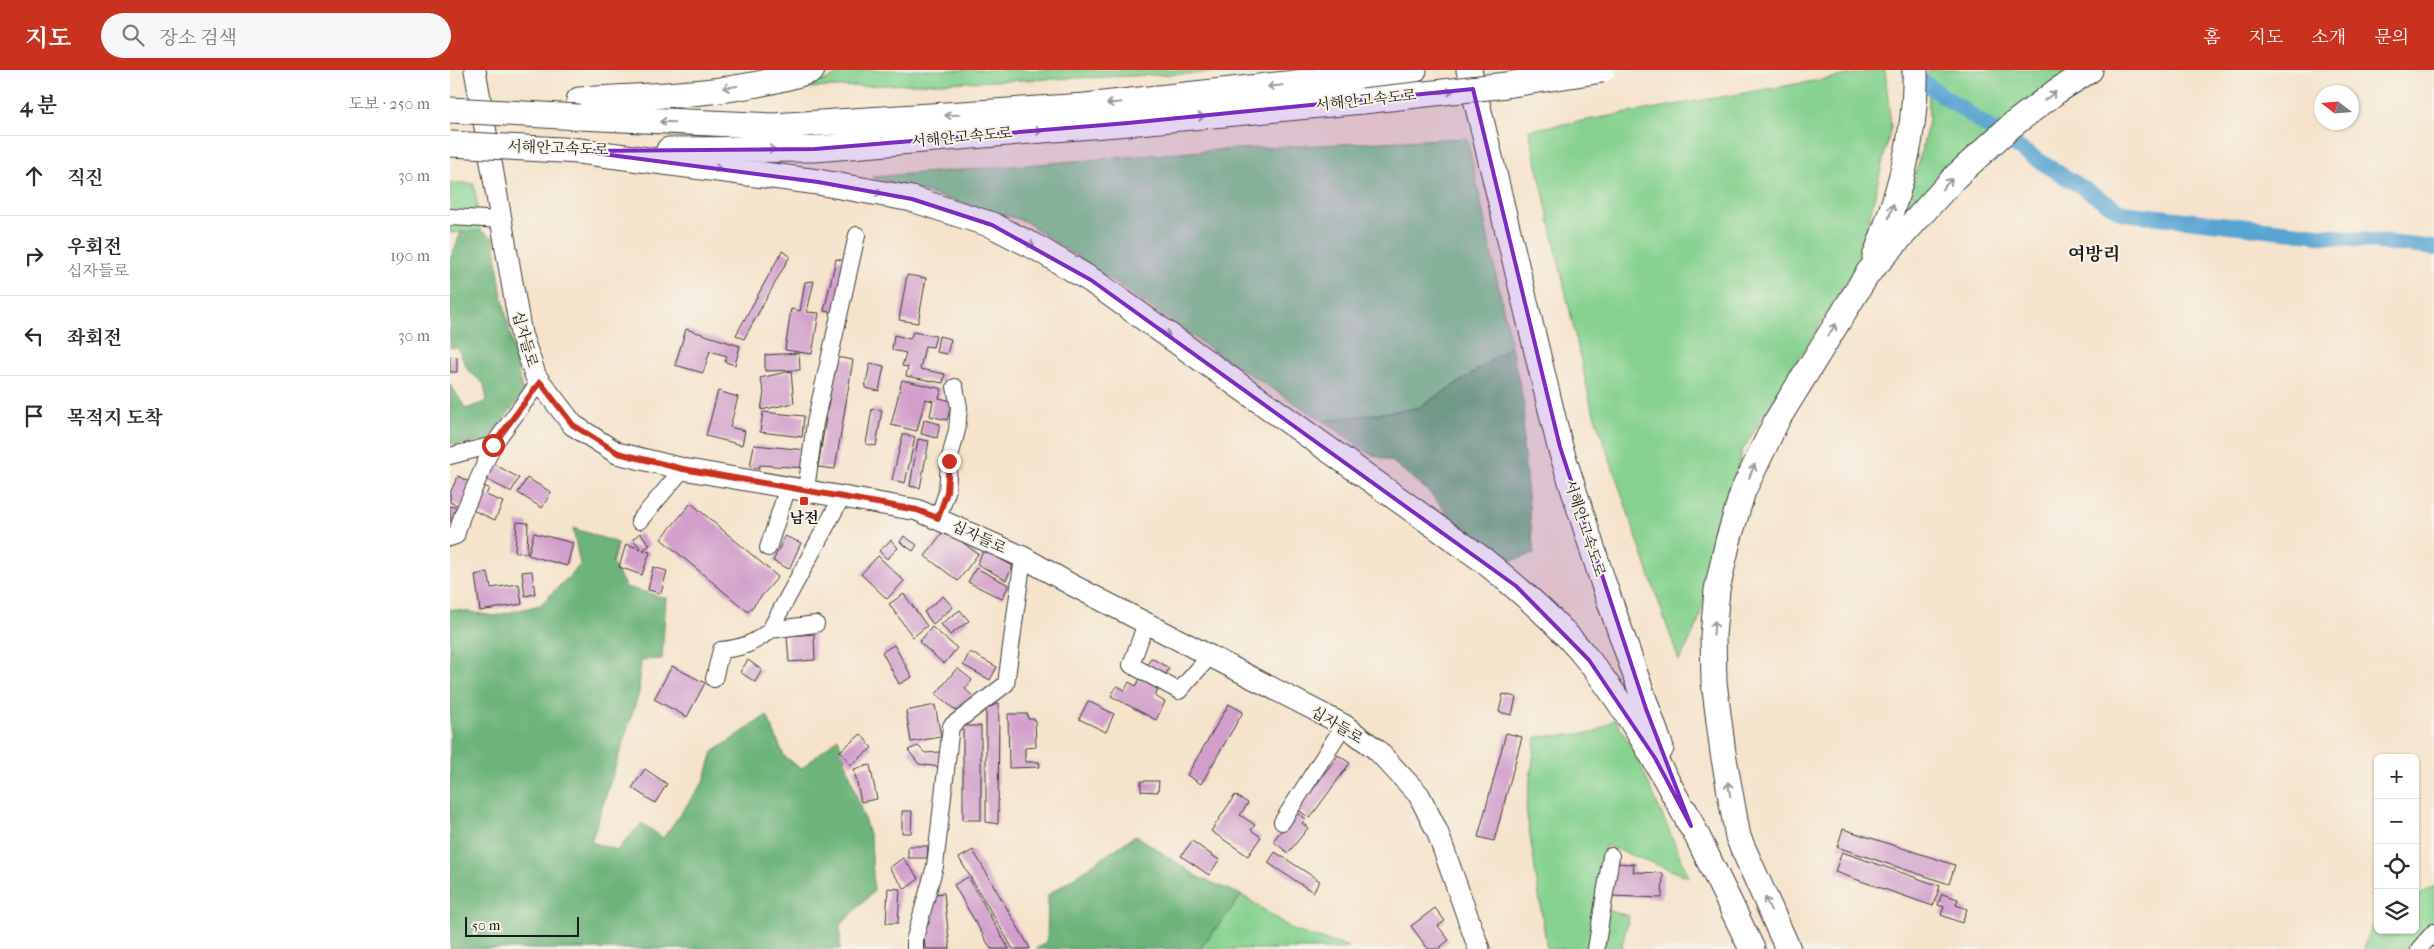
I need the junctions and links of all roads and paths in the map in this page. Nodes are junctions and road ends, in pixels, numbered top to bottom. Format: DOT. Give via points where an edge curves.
graph roads {
  1 [pos="474,70"];
  2 [pos="812,70"];
  3 [pos="1309,70"];
  4 [pos="1414,70"];
  5 [pos="1469,70"];
  6 [pos="1602,70"];
  7 [pos="2090,70"];
  8 [pos="1915,80"];
  9 [pos="1361,89"];
  10 [pos="450,105"];
  11 [pos="579,109"];
  12 [pos="450,110"];
  13 [pos="450,144"];
  14 [pos="579,150"];
  15 [pos="450,217"];
  16 [pos="502,220"];
  17 [pos="857,235"];
  18 [pos="1868,273"];
  19 [pos="540,382"];
  20 [pos="955,387"];
  21 [pos="493,445"];
  22 [pos="450,456"];
  23 [pos="683,469"];
  24 [pos="797,488"];
  25 [pos="843,495"];
  26 [pos="938,518"];
  27 [pos="639,521"];
  28 [pos="450,538"];
  29 [pos="768,548"];
  30 [pos="1023,557"];
  31 [pos="1146,623"];
  32 [pos="816,624"];
  33 [pos="770,630"];
  34 [pos="1210,656"];
  35 [pos="714,679"];
  36 [pos="1344,725"];
  37 [pos="1282,822"];
  38 [pos="1691,826"];
  39 [pos="1611,856"];
  40 [pos="2434,932"];
  41 [pos="915,949"];
  42 [pos="1479,949"];
  43 [pos="1596,949"];
  44 [pos="1752,949"];
  45 [pos="1788,949"];
  46 [pos="2419,949"];
  1 -- 16 [label="main road, 십자들로"];
  2 -- 11 [label="highway, one-way" via="749,85"];
  3 -- 9 [label="highway"];
  4 -- 9 [label="highway, 서해안고속도로"];
  5 -- 38 [label="highway, 서해안고속도로" via="1560,447 1646,709"];
  9 -- 6 [label="highway, 서해안고속도로, one-way, bridge" via="1506,85"];
  18 -- 7 [label="highway, one-way" via="1955,177 2011,126"];
  18 -- 8 [label="highway, one-way" via="1902,176 1912,129"];
  9 -- 11 [label="highway, 서해안고속도로, one-way" via="782,125"];
  14 -- 9 [label="highway, 서해안고속도로, one-way" via="815,149 1128,124"];
  10 -- 11 [label="highway"];
  11 -- 12 [label="highway, 서해안고속도로, bridge"];
  13 -- 14 [label="highway, 서해안고속도로, bridge"];
  14 -- 38 [label="highway, one-way" via="818,182 912,199 992,225 1091,280 1516,586 1589,660 1655,758"];
  15 -- 16 [label="street"];
  16 -- 19 [label="main road, 십자들로" via="521,334"];
  17 -- 24 [label="street" via="815,423"];
  45 -- 18 [label="highway, one-way" via="1738,837 1714,682 1713,636 1718,590 1736,514 1763,444"];
  19 -- 21 [label="street"];
  19 -- 23 [label="main road, 십자들로" via="573,425 618,453"];
  20 -- 26 [label="street" via="959,407 957,430 949,461 947,492"];
  21 -- 22 [label="street"];
  21 -- 28 [label="street" via="456,536"];
  23 -- 24 [label="main road, 십자들로"];
  23 -- 27 [label="street"];
  24 -- 25 [label="main road, 십자들로"];
  24 -- 29 [label="street"];
  25 -- 26 [label="main road, 십자들로" via="917,510"];
  25 -- 33 [label="street"];
  26 -- 30 [label="main road, 십자들로"];
  30 -- 31 [label="main road, 십자들로"];
  30 -- 41 [label="street" via="1006,684 951,726 935,866 915,938"];
  31 -- 34 [label="main road, 십자들로"];
  31 -- 34 [label="street" via="1131,666 1179,691"];
  32 -- 33 [label="street"];
  33 -- 35 [label="street" via="756,642 721,650"];
  34 -- 36 [label="main road, 십자들로"];
  36 -- 37 [label="street"];
  36 -- 42 [label="main road, 십자들로" via="1377,750 1419,795 1437,831"];
  38 -- 44 [label="highway, 서해안고속도로"];
  39 -- 43 [label="street"];
  40 -- 46 [label="street"];
}
